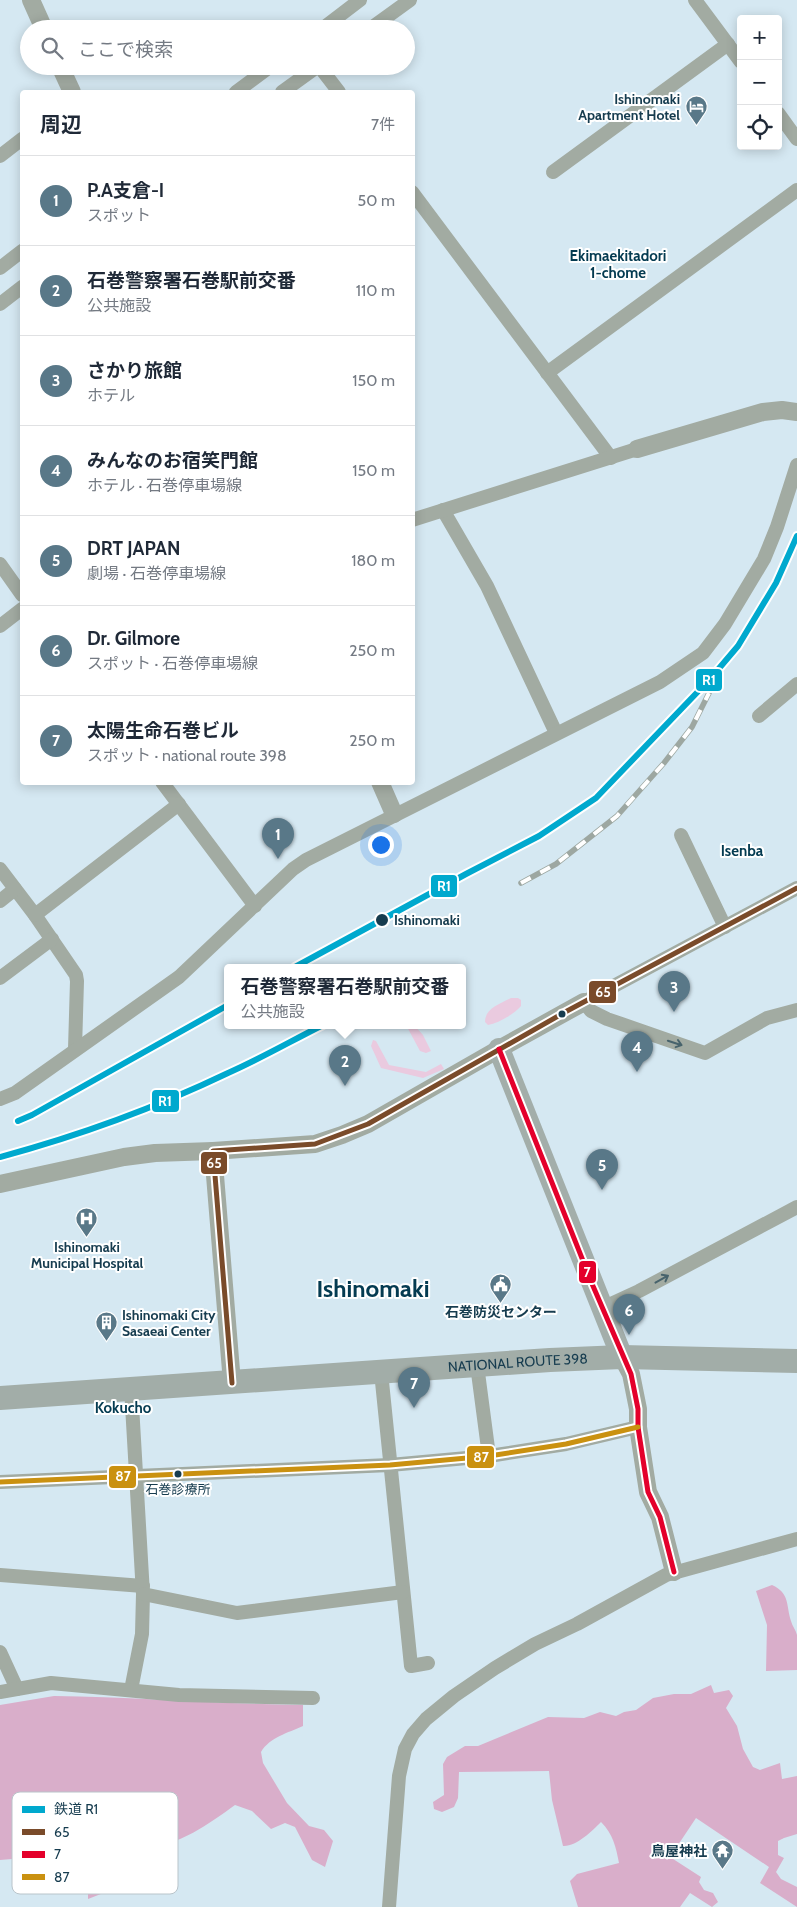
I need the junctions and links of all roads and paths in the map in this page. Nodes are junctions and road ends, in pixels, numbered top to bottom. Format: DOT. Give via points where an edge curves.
graph roads {
  1 [pos="31,0"];
  2 [pos="360,0"];
  3 [pos="409,0"];
  4 [pos="696,0"];
  5 [pos="40,20"];
  6 [pos="334,20"];
  7 [pos="382,20"];
  8 [pos="728,44"];
  9 [pos="740,60"];
  10 [pos="64,75"];
  11 [pos="259,75"];
  12 [pos="306,75"];
  13 [pos="325,75"];
  14 [pos="71,90"];
  15 [pos="239,90"];
  16 [pos="285,90"];
  17 [pos="337,90"];
  18 [pos="782,118"];
  19 [pos="797,139"];
  20 [pos="20,141"];
  21 [pos="0,156"];
  22 [pos="553,172"];
  23 [pos="797,190"];
  24 [pos="415,196"];
  25 [pos="20,253"];
  26 [pos="0,268"];
  27 [pos="20,289"];
  28 [pos="0,304"];
  29 [pos="548,373"];
  30 [pos="797,412"];
  31 [pos="637,450"];
  32 [pos="611,458"];
  33 [pos="797,465"];
  34 [pos="443,510"];
  35 [pos="415,519"];
  36 [pos="0,564"];
  37 [pos="20,592"];
  38 [pos="20,611"];
  39 [pos="0,626"];
  40 [pos="797,684"];
  41 [pos="759,716"];
  42 [pos="556,733"];
  43 [pos="164,785"];
  44 [pos="381,785"];
  45 [pos="179,804"];
  46 [pos="394,814"];
  47 [pos="681,834"];
  48 [pos="0,869"];
  49 [pos="797,888"];
  50 [pos="15,889"];
  51 [pos="0,901"];
  52 [pos="255,906"];
  53 [pos="35,915"];
  54 [pos="725,927"];
  55 [pos="52,940"];
  56 [pos="0,978"];
  57 [pos="584,1002"];
  58 [pos="797,1010"];
  59 [pos="499,1048"];
  60 [pos="75,1049"];
  61 [pos="0,1099"];
  62 [pos="213,1151"];
  63 [pos="0,1184"];
  64 [pos="797,1207"];
  65 [pos="602,1308"];
  66 [pos="622,1357"];
  67 [pos="797,1361"];
  68 [pos="477,1365"];
  69 [pos="381,1372"];
  70 [pos="232,1383"];
  71 [pos="131,1388"];
  72 [pos="0,1398"];
  73 [pos="638,1427"];
  74 [pos="488,1456"];
  75 [pos="390,1465"];
  76 [pos="137,1475"];
  77 [pos="0,1482"];
  78 [pos="797,1539"];
  79 [pos="674,1572"];
  80 [pos="0,1575"];
  81 [pos="143,1590"];
  82 [pos="402,1592"];
  83 [pos="0,1652"];
  84 [pos="428,1662"];
  85 [pos="17,1689"];
  86 [pos="131,1690"];
  87 [pos="0,1692"];
  88 [pos="313,1698"];
  89 [pos="389,1907"];
  1 -- 5 [label="street"];
  2 -- 6 [label="street"];
  3 -- 7 [label="street"];
  4 -- 8 [label="street"];
  8 -- 9 [label="street"];
  8 -- 22 [label="street"];
  10 -- 14 [label="street"];
  11 -- 15 [label="street"];
  12 -- 16 [label="street"];
  13 -- 17 [label="street"];
  18 -- 19 [label="street"];
  20 -- 21 [label="street"];
  23 -- 29 [label="street"];
  24 -- 29 [label="street"];
  25 -- 26 [label="street"];
  27 -- 28 [label="street"];
  29 -- 32 [label="street"];
  30 -- 31 [label="street" via="763,412"];
  31 -- 32 [label="street"];
  32 -- 34 [label="street"];
  33 -- 42 [label="street" via="764,559 725,624 703,653 660,682"];
  34 -- 35 [label="street"];
  34 -- 42 [label="street" via="486,586"];
  36 -- 37 [label="street"];
  38 -- 39 [label="street"];
  40 -- 41 [label="street"];
  42 -- 46 [label="street"];
  43 -- 45 [label="street"];
  44 -- 46 [label="street"];
  45 -- 52 [label="street"];
  45 -- 53 [label="street"];
  46 -- 52 [label="street" via="306,860"];
  47 -- 54 [label="street"];
  48 -- 50 [label="street"];
  49 -- 54 [label="street"];
  50 -- 51 [label="street"];
  50 -- 53 [label="street"];
  52 -- 60 [label="street" via="179,977"];
  53 -- 55 [label="street"];
  54 -- 57 [label="street"];
  55 -- 56 [label="street"];
  55 -- 60 [label="street" via="76,976"];
  57 -- 58 [label="street, one-way" via="591,1011 607,1019 705,1053 767,1018"];
  57 -- 59 [label="street"];
  59 -- 62 [label="street" via="368,1124 342,1135 315,1144"];
  59 -- 65 [label="main road"];
  60 -- 61 [label="street" via="15,1093"];
  62 -- 63 [label="street" via="124,1157"];
  62 -- 70 [label="street"];
  65 -- 64 [label="street, one-way"];
  65 -- 66 [label="main road"];
  66 -- 67 [label="highway, NATIONAL ROUTE 398"];
  66 -- 68 [label="highway, NATIONAL ROUTE 398"];
  66 -- 73 [label="street" via="631,1374"];
  68 -- 69 [label="highway, NATIONAL ROUTE 398"];
  68 -- 74 [label="street"];
  69 -- 70 [label="highway, NATIONAL ROUTE 398"];
  69 -- 75 [label="street"];
  70 -- 71 [label="highway, NATIONAL ROUTE 398"];
  71 -- 72 [label="highway, NATIONAL ROUTE 398"];
  71 -- 76 [label="street"];
  73 -- 74 [label="street" via="566,1444"];
  73 -- 79 [label="street" via="648,1492 660,1517"];
  74 -- 75 [label="street"];
  75 -- 76 [label="street"];
  75 -- 82 [label="street"];
  76 -- 77 [label="street"];
  76 -- 81 [label="street"];
  78 -- 79 [label="street"];
  79 -- 89 [label="street" via="495,1668 454,1696 413,1734 404,1749 399,1776"];
  80 -- 81 [label="street"];
  81 -- 82 [label="street" via="237,1613"];
  81 -- 86 [label="street" via="142,1634"];
  82 -- 84 [label="street" via="411,1666"];
  83 -- 85 [label="street"];
  85 -- 86 [label="street" via="51,1683"];
  85 -- 87 [label="street"];
  86 -- 88 [label="street" via="179,1695"];
}
